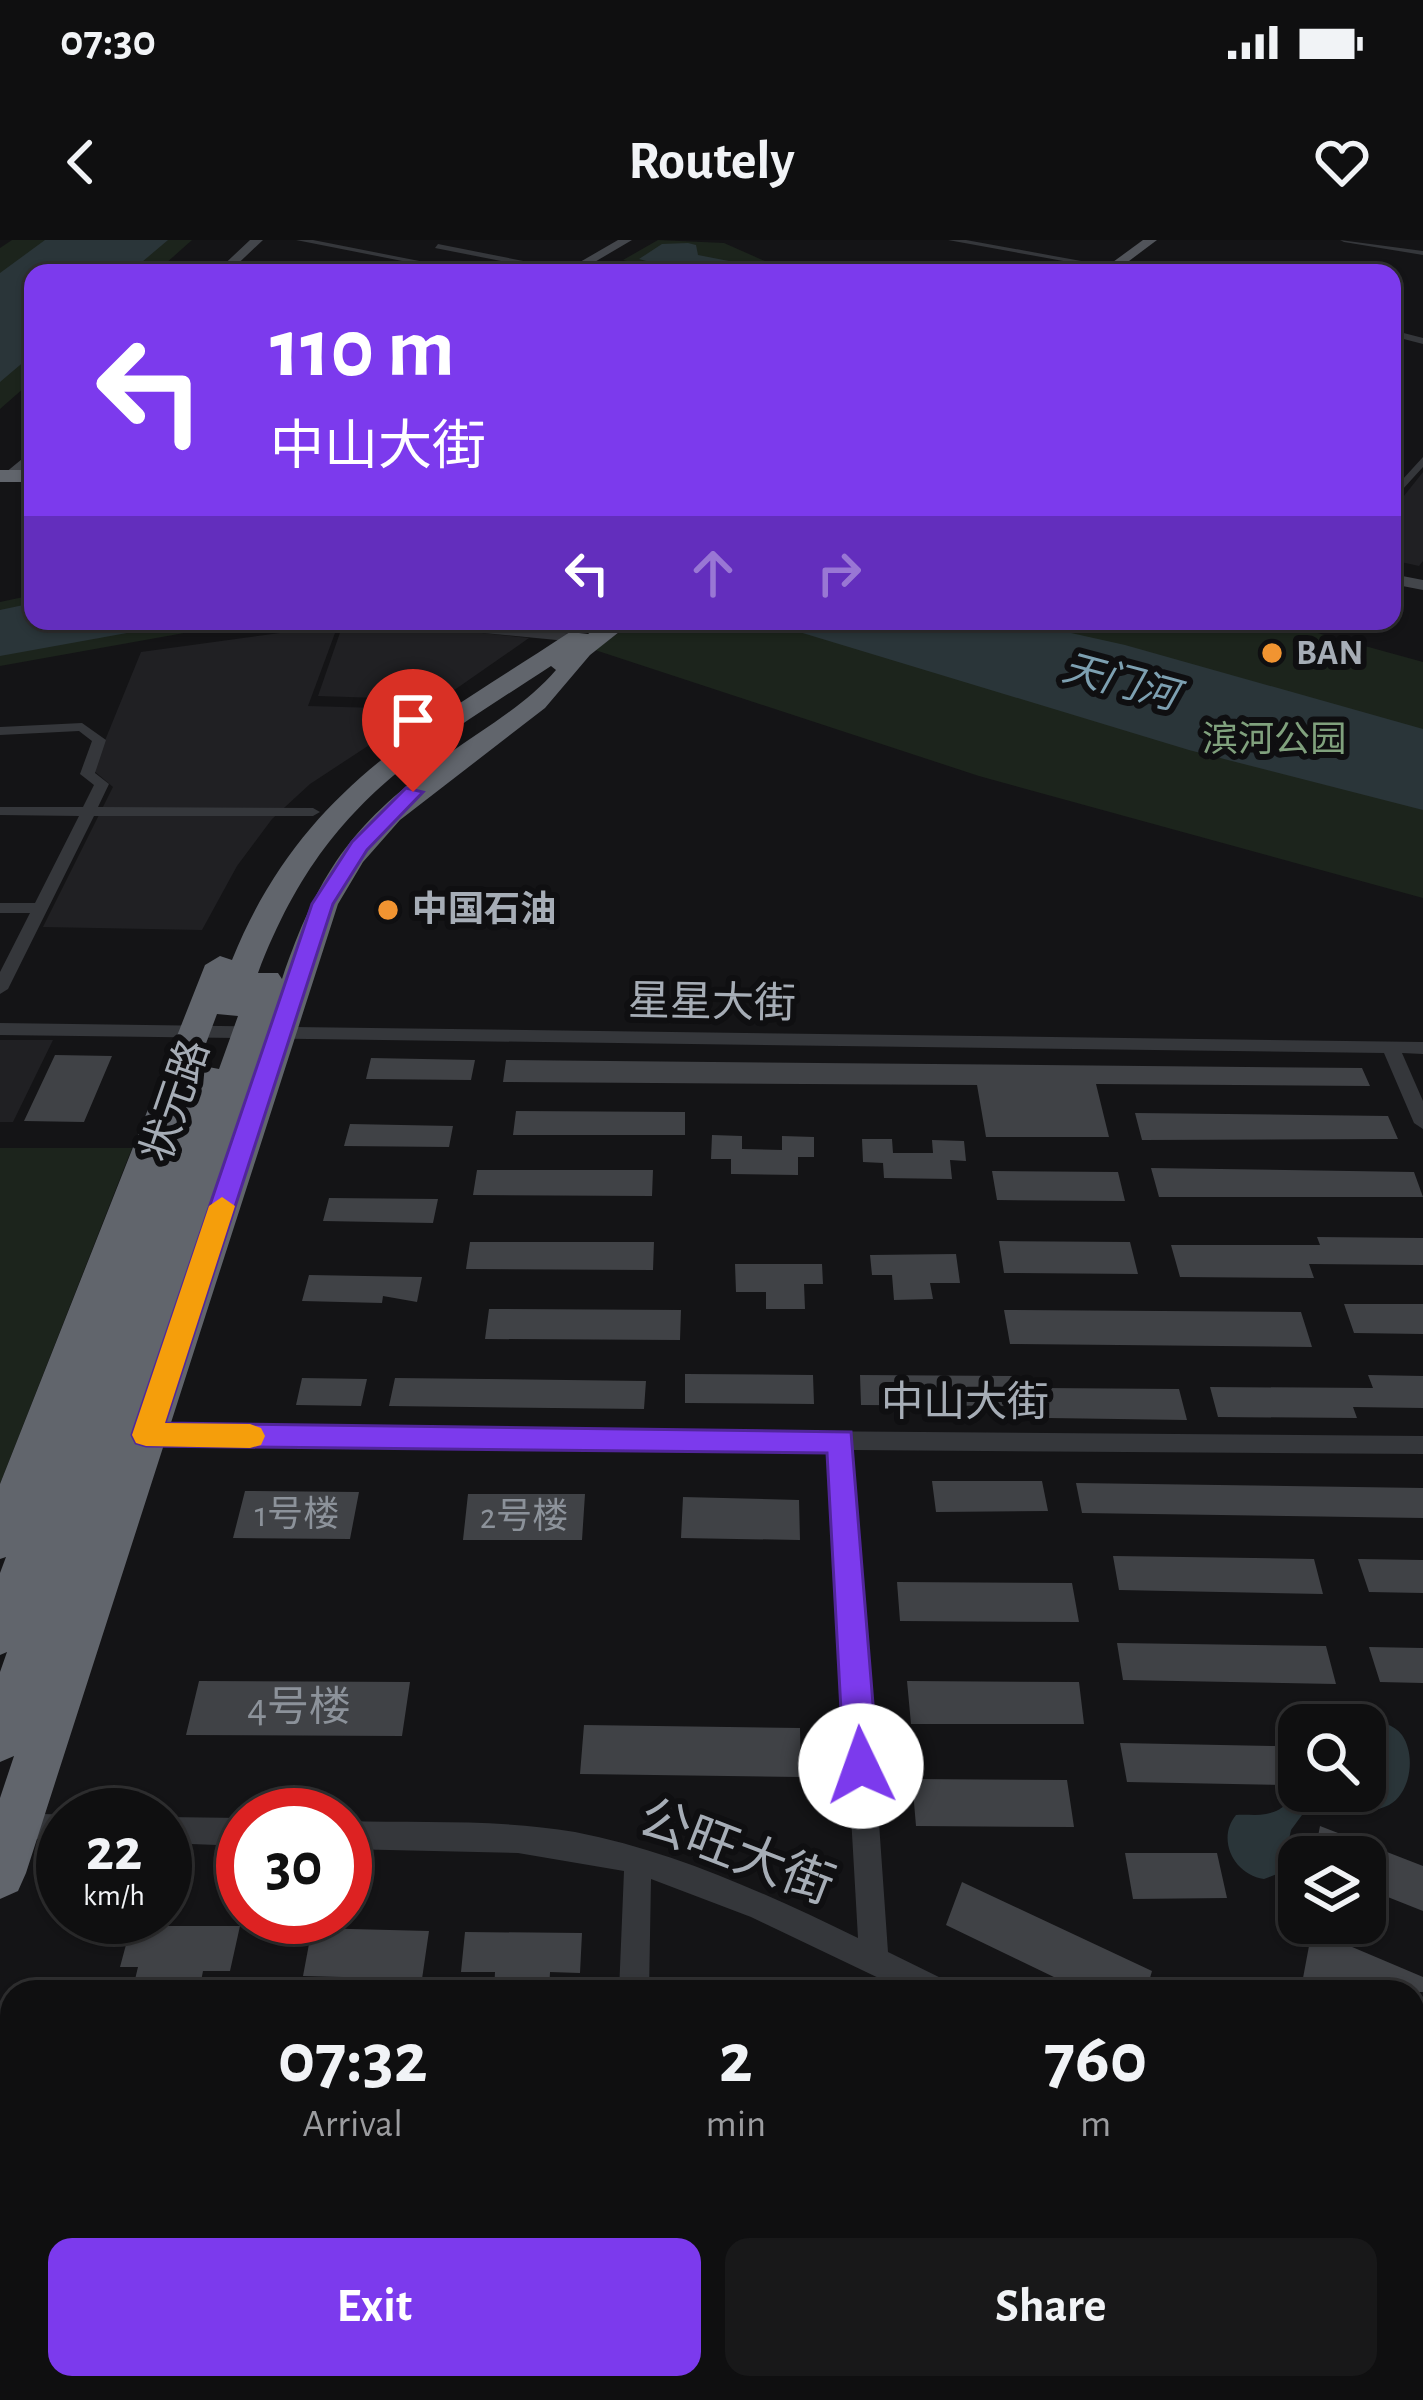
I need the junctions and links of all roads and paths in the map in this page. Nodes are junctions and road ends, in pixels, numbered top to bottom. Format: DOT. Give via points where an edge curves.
graph roads {
  1 [pos="257,240"];
  2 [pos="300,240"];
  3 [pos="626,240"];
  4 [pos="952,240"];
  5 [pos="1154,240"];
  6 [pos="1344,240"];
  7 [pos="438,246"];
  8 [pos="1423,253"];
  9 [pos="421,262"];
  10 [pos="231,264"];
  11 [pos="417,264"];
  12 [pos="431,264"];
  13 [pos="525,264"];
  14 [pos="584,264"];
  15 [pos="1081,264"];
  16 [pos="1121,264"];
  17 [pos="1423,460"];
  18 [pos="1401,487"];
  19 [pos="492,630"];
  20 [pos="582,639"];
  21 [pos="0,731"];
  22 [pos="92,809"];
  23 [pos="0,811"];
  24 [pos="313,812"];
  25 [pos="271,883"];
  26 [pos="0,908"];
  27 [pos="41,908"];
  28 [pos="8,958"];
  29 [pos="0,989"];
  30 [pos="0,1029"];
  31 [pos="235,1032"];
  32 [pos="1390,1048"];
  33 [pos="1423,1048"];
  34 [pos="1423,1123"];
  35 [pos="91,1434"];
  36 [pos="146,1435"];
  37 [pos="841,1441"];
  38 [pos="1423,1445"];
  39 [pos="0,1540"];
  40 [pos="0,1634"];
  41 [pos="0,1738"];
  42 [pos="8,1825"];
  43 [pos="372,1836"];
  44 [pos="638,1860"];
  45 [pos="0,1874"];
  46 [pos="874,1961"];
  47 [pos="634,1980"];
  48 [pos="914,1980"];
  1 -- 10 [label="street"];
  2 -- 9 [label="street"];
  3 -- 14 [label="street"];
  4 -- 15 [label="street"];
  5 -- 16 [label="main road"];
  6 -- 8 [label="street"];
  7 -- 13 [label="street"];
  9 -- 11 [label="street"];
  9 -- 12 [label="street"];
  17 -- 18 [label="street"];
  19 -- 20 [label="street"];
  20 -- 24 [label="highway" via="499,675"];
  20 -- 25 [label="highway, 状元路" via="418,746"];
  20 -- 31 [label="highway" via="557,688 397,807 324,879 291,950"];
  21 -- 22 [label="street" via="74,725 95,735 87,774 101,789"];
  22 -- 23 [label="street"];
  22 -- 24 [label="street"];
  22 -- 27 [label="street"];
  24 -- 25 [label="highway"];
  25 -- 31 [label="highway, 状元路"];
  26 -- 27 [label="street"];
  27 -- 28 [label="street"];
  28 -- 29 [label="street"];
  30 -- 31 [label="street, 星星大街"];
  31 -- 32 [label="street, 星星大街"];
  31 -- 35 [label="highway, 状元路"];
  31 -- 36 [label="highway"];
  31 -- 39 [label="highway"];
  32 -- 33 [label="street, 星星大街"];
  32 -- 34 [label="street"];
  35 -- 36 [label="street, 中山大街"];
  35 -- 40 [label="highway, 状元路"];
  35 -- 41 [label="highway, 状元路"];
  36 -- 37 [label="street, 中山大街"];
  36 -- 42 [label="highway"];
  37 -- 38 [label="street, 中山大街"];
  37 -- 46 [label="street"];
  42 -- 45 [label="highway"];
  43 -- 44 [label="street, 公旺大街" via="554,1844"];
  44 -- 46 [label="street, 公旺大街"];
  44 -- 47 [label="street"];
  46 -- 48 [label="street, 公旺大街"];
}
